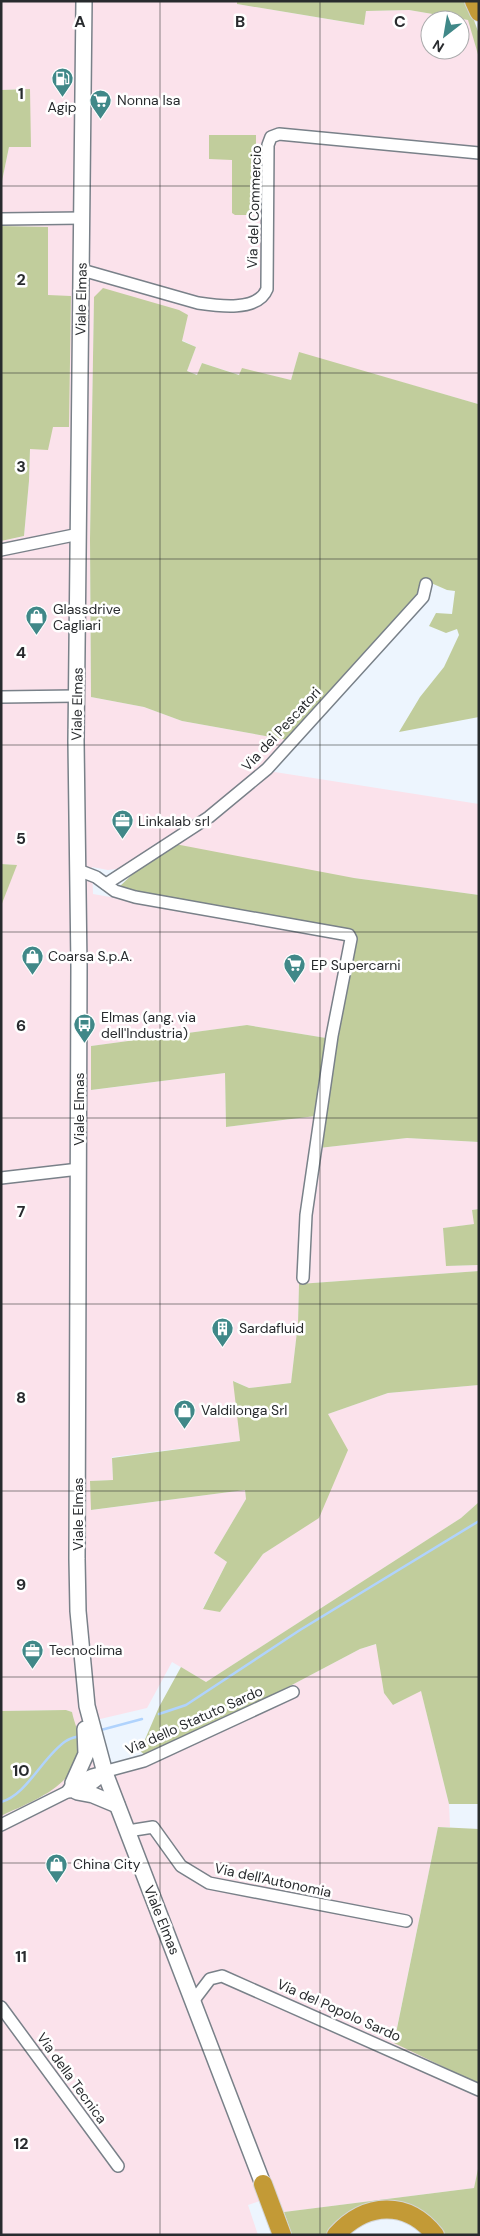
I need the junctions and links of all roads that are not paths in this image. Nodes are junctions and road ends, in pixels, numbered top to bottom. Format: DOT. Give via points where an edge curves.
graph roads {
  1 [pos="474,1"];
  2 [pos="81,5"];
  3 [pos="479,12"];
  4 [pos="479,153"];
  5 [pos="83,218"];
  6 [pos="1,219"];
  7 [pos="82,270"];
  8 [pos="79,534"];
  9 [pos="1,550"];
  10 [pos="426,584"];
  11 [pos="76,696"];
  12 [pos="1,697"];
  13 [pos="78,870"];
  14 [pos="106,884"];
  15 [pos="79,1169"];
  16 [pos="1,1178"];
  17 [pos="303,1278"];
  18 [pos="293,1692"];
  19 [pos="87,1704"];
  20 [pos="105,1773"];
  21 [pos="72,1789"];
  22 [pos="118,1805"];
  23 [pos="1,1825"];
  24 [pos="128,1832"];
  25 [pos="406,1921"];
  26 [pos="194,2000"];
  27 [pos="1,2007"];
  28 [pos="479,2090"];
  29 [pos="118,2166"];
  30 [pos="263,2184"];
  31 [pos="281,2233"];
  32 [pos="336,2235"];
  33 [pos="435,2235"];
  1 -- 3 [label="highway"];
  2 -- 5 [label="main road, Viale Elmas"];
  4 -- 7 [label="street, Via del Commercio" via="278,134 271,137 268,145 266,289 264,296 252,304 212,305"];
  5 -- 6 [label="street"];
  5 -- 7 [label="main road, Viale Elmas"];
  7 -- 8 [label="main road, Viale Elmas"];
  8 -- 9 [label="street"];
  8 -- 11 [label="main road, Viale Elmas"];
  10 -- 14 [label="street, Via dei Pescatori" via="423,597 267,769 209,817"];
  11 -- 12 [label="street"];
  11 -- 13 [label="main road, Viale Elmas"];
  13 -- 14 [label="street"];
  13 -- 15 [label="main road, Viale Elmas"];
  14 -- 17 [label="street" via="115,892 135,897 349,935 351,939 332,1036 306,1215"];
  15 -- 16 [label="street"];
  15 -- 19 [label="main road, Viale Elmas" via="78,1611"];
  18 -- 20 [label="street, Via dello Statuto Sardo" via="144,1761"];
  19 -- 20 [label="main road, Viale Elmas"];
  19 -- 21 [label="main road" via="86,1754"];
  20 -- 21 [label="street, Via dello Statuto Sardo" via="92,1775"];
  20 -- 22 [label="main road, Viale Elmas"];
  21 -- 22 [label="main road"];
  21 -- 23 [label="street, Via dello Statuto Sardo"];
  22 -- 24 [label="main road, Viale Elmas"];
  24 -- 25 [label="street, Via dell'Autonomia" via="152,1827 180,1866 208,1883"];
  24 -- 26 [label="main road, Viale Elmas"];
  26 -- 28 [label="street, Via del Popolo Sardo" via="210,1979 222,1976"];
  26 -- 30 [label="main road, Viale Elmas"];
  27 -- 29 [label="street, Via della Tecnica"];
  30 -- 31 [label="highway"];
  32 -- 33 [label="highway" via="348,2222 382,2209 403,2211 426,2223"];
}
